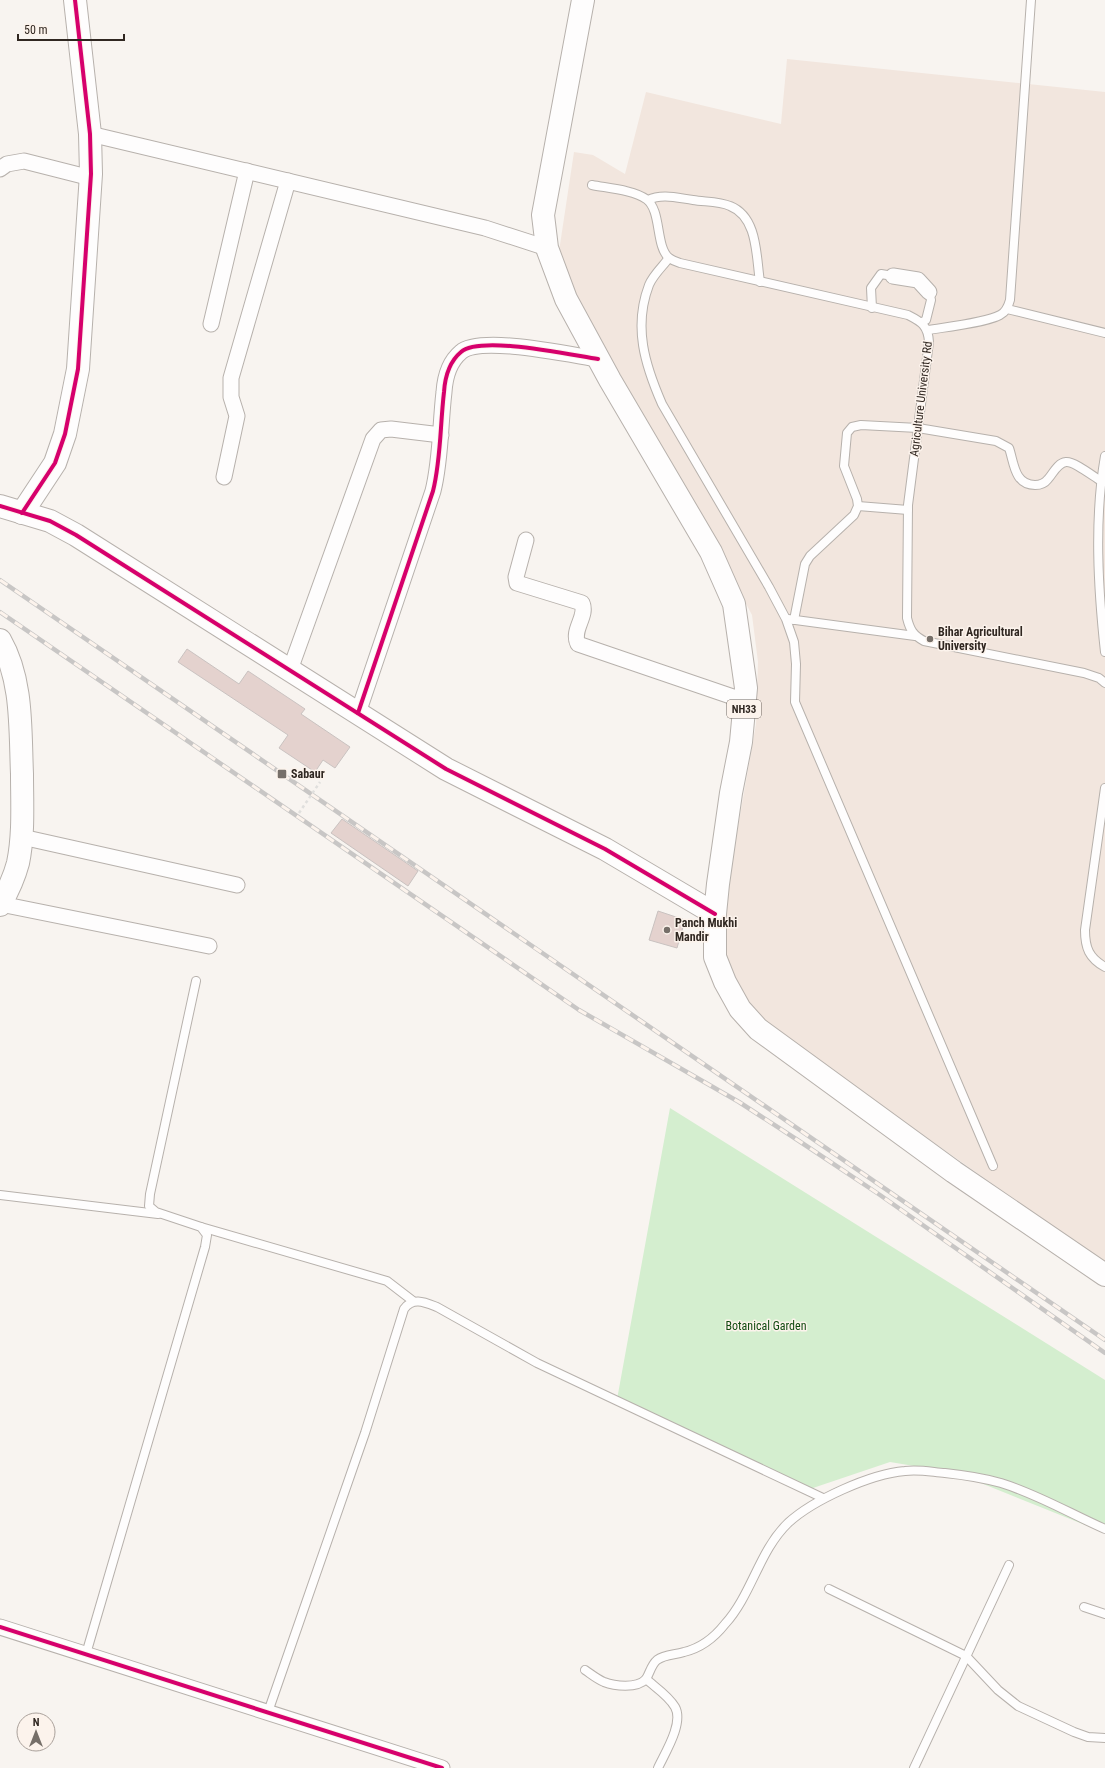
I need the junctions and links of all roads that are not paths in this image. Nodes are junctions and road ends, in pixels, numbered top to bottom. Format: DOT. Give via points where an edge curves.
graph roads {
  1 [pos="75,0"];
  2 [pos="583,0"];
  3 [pos="1031,0"];
  4 [pos="90,134"];
  5 [pos="0,169"];
  6 [pos="247,171"];
  7 [pos="91,178"];
  8 [pos="288,181"];
  9 [pos="592,185"];
  10 [pos="648,200"];
  11 [pos="547,248"];
  12 [pos="669,258"];
  13 [pos="893,276"];
  14 [pos="760,282"];
  15 [pos="929,292"];
  16 [pos="872,308"];
  17 [pos="1007,309"];
  18 [pos="922,322"];
  19 [pos="211,324"];
  20 [pos="928,330"];
  21 [pos="1105,333"];
  22 [pos="598,359"];
  23 [pos="918,428"];
  24 [pos="441,435"];
  25 [pos="1105,456"];
  26 [pos="224,477"];
  27 [pos="1101,481"];
  28 [pos="0,506"];
  29 [pos="858,506"];
  30 [pos="908,510"];
  31 [pos="22,513"];
  32 [pos="526,540"];
  33 [pos="790,619"];
  34 [pos="915,636"];
  35 [pos="0,640"];
  36 [pos="1105,652"];
  37 [pos="290,670"];
  38 [pos="1105,683"];
  39 [pos="745,701"];
  40 [pos="358,713"];
  41 [pos="1105,788"];
  42 [pos="22,837"];
  43 [pos="6,882"];
  44 [pos="237,885"];
  45 [pos="0,904"];
  46 [pos="715,914"];
  47 [pos="209,946"];
  48 [pos="1105,967"];
  49 [pos="196,981"];
  50 [pos="993,1166"];
  51 [pos="0,1195"];
  52 [pos="162,1214"];
  53 [pos="201,1227"];
  54 [pos="1105,1275"];
  55 [pos="413,1302"];
  56 [pos="823,1498"];
  57 [pos="1105,1529"];
  58 [pos="1010,1565"];
  59 [pos="829,1589"];
  60 [pos="1084,1607"];
  61 [pos="1105,1614"];
  62 [pos="0,1627"];
  63 [pos="86,1654"];
  64 [pos="966,1656"];
  65 [pos="585,1670"];
  66 [pos="646,1679"];
  67 [pos="268,1712"];
  68 [pos="1105,1738"];
  69 [pos="442,1768"];
  70 [pos="658,1768"];
  71 [pos="914,1768"];
  1 -- 4 [label="main road"];
  2 -- 11 [label="main road, NH33" via="544,215"];
  3 -- 17 [label="lane" via="1015,246"];
  4 -- 6 [label="street"];
  4 -- 7 [label="main road"];
  5 -- 7 [label="street" via="7,164 24,161"];
  6 -- 8 [label="street"];
  6 -- 19 [label="street"];
  7 -- 31 [label="main road" via="78,369 70,411 55,463"];
  8 -- 11 [label="street" via="484,228"];
  8 -- 26 [label="street" via="231,378 231,397 236,416"];
  9 -- 10 [label="lane"];
  10 -- 12 [label="lane"];
  10 -- 14 [label="lane" via="668,196 728,205 739,210 748,221 753,234"];
  11 -- 22 [label="main road, NH33" via="566,299"];
  12 -- 14 [label="lane, Agriculture University Rd" via="680,263"];
  12 -- 33 [label="lane" via="650,284 645,299 642,348 649,373 662,404"];
  13 -- 15 [label="street" via="918,280"];
  13 -- 16 [label="lane" via="881,274 871,288"];
  14 -- 16 [label="lane, Agriculture University Rd"];
  15 -- 18 [label="lane" via="931,300 926,320"];
  16 -- 18 [label="lane, Agriculture University Rd" via="908,315"];
  17 -- 20 [label="lane" via="1000,315 989,318"];
  17 -- 21 [label="lane"];
  18 -- 20 [label="lane, Agriculture University Rd"];
  20 -- 23 [label="lane, Agriculture University Rd" via="929,342"];
  22 -- 24 [label="street" via="492,344 475,345 462,351 446,376"];
  22 -- 39 [label="main road, NH33" via="711,552 734,604 746,688"];
  23 -- 27 [label="lane" via="1004,444 1009,448 1018,476 1032,485 1040,485 1048,480 1058,466 1065,462 1072,463"];
  23 -- 29 [label="lane" via="861,425 852,427 847,433 844,466"];
  23 -- 30 [label="lane, Agriculture University Rd"];
  24 -- 37 [label="street" via="391,429 381,430 374,439"];
  24 -- 40 [label="street" via="433,492"];
  25 -- 27 [label="lane"];
  27 -- 36 [label="lane" via="1098,518"];
  28 -- 31 [label="main road"];
  29 -- 30 [label="lane"];
  29 -- 33 [label="lane" via="854,515 810,556 805,564"];
  30 -- 34 [label="lane, Agriculture University Rd" via="907,618"];
  31 -- 37 [label="main road" via="50,521 76,535"];
  32 -- 39 [label="street" via="516,577 517,583 582,603 584,608 577,632 578,644"];
  33 -- 34 [label="lane"];
  33 -- 50 [label="lane" via="796,664 795,702"];
  34 -- 38 [label="lane" via="924,641 1084,673"];
  35 -- 42 [label="main road" via="8,654 18,695"];
  37 -- 40 [label="main road"];
  39 -- 46 [label="main road, NH33"];
  40 -- 46 [label="main road" via="446,769 605,850"];
  41 -- 48 [label="lane" via="1085,944 1089,954"];
  42 -- 43 [label="main road" via="18,862"];
  42 -- 44 [label="street"];
  43 -- 45 [label="main road"];
  45 -- 47 [label="street"];
  46 -- 54 [label="main road, NH33" via="715,957 722,976 740,1009 758,1029 954,1172"];
  49 -- 52 [label="lane" via="150,1194 149,1206"];
  51 -- 52 [label="lane"];
  52 -- 53 [label="lane"];
  53 -- 55 [label="lane" via="387,1280"];
  53 -- 63 [label="lane" via="207,1235 205,1247"];
  55 -- 56 [label="lane" via="419,1301 437,1307 537,1363"];
  55 -- 67 [label="lane" via="404,1310 365,1433"];
  56 -- 57 [label="lane" via="884,1475 925,1471 1002,1483"];
  56 -- 66 [label="lane" via="787,1524 771,1544 738,1607 715,1635 694,1649 657,1660"];
  58 -- 64 [label="lane"];
  59 -- 64 [label="lane"];
  60 -- 61 [label="lane"];
  62 -- 63 [label="street"];
  63 -- 67 [label="street"];
  64 -- 68 [label="lane" via="998,1690 1018,1706 1074,1732"];
  64 -- 71 [label="lane"];
  65 -- 66 [label="lane" via="603,1682 619,1685 635,1685"];
  66 -- 70 [label="lane" via="668,1699 677,1714 673,1736"];
  67 -- 69 [label="street"];
}
